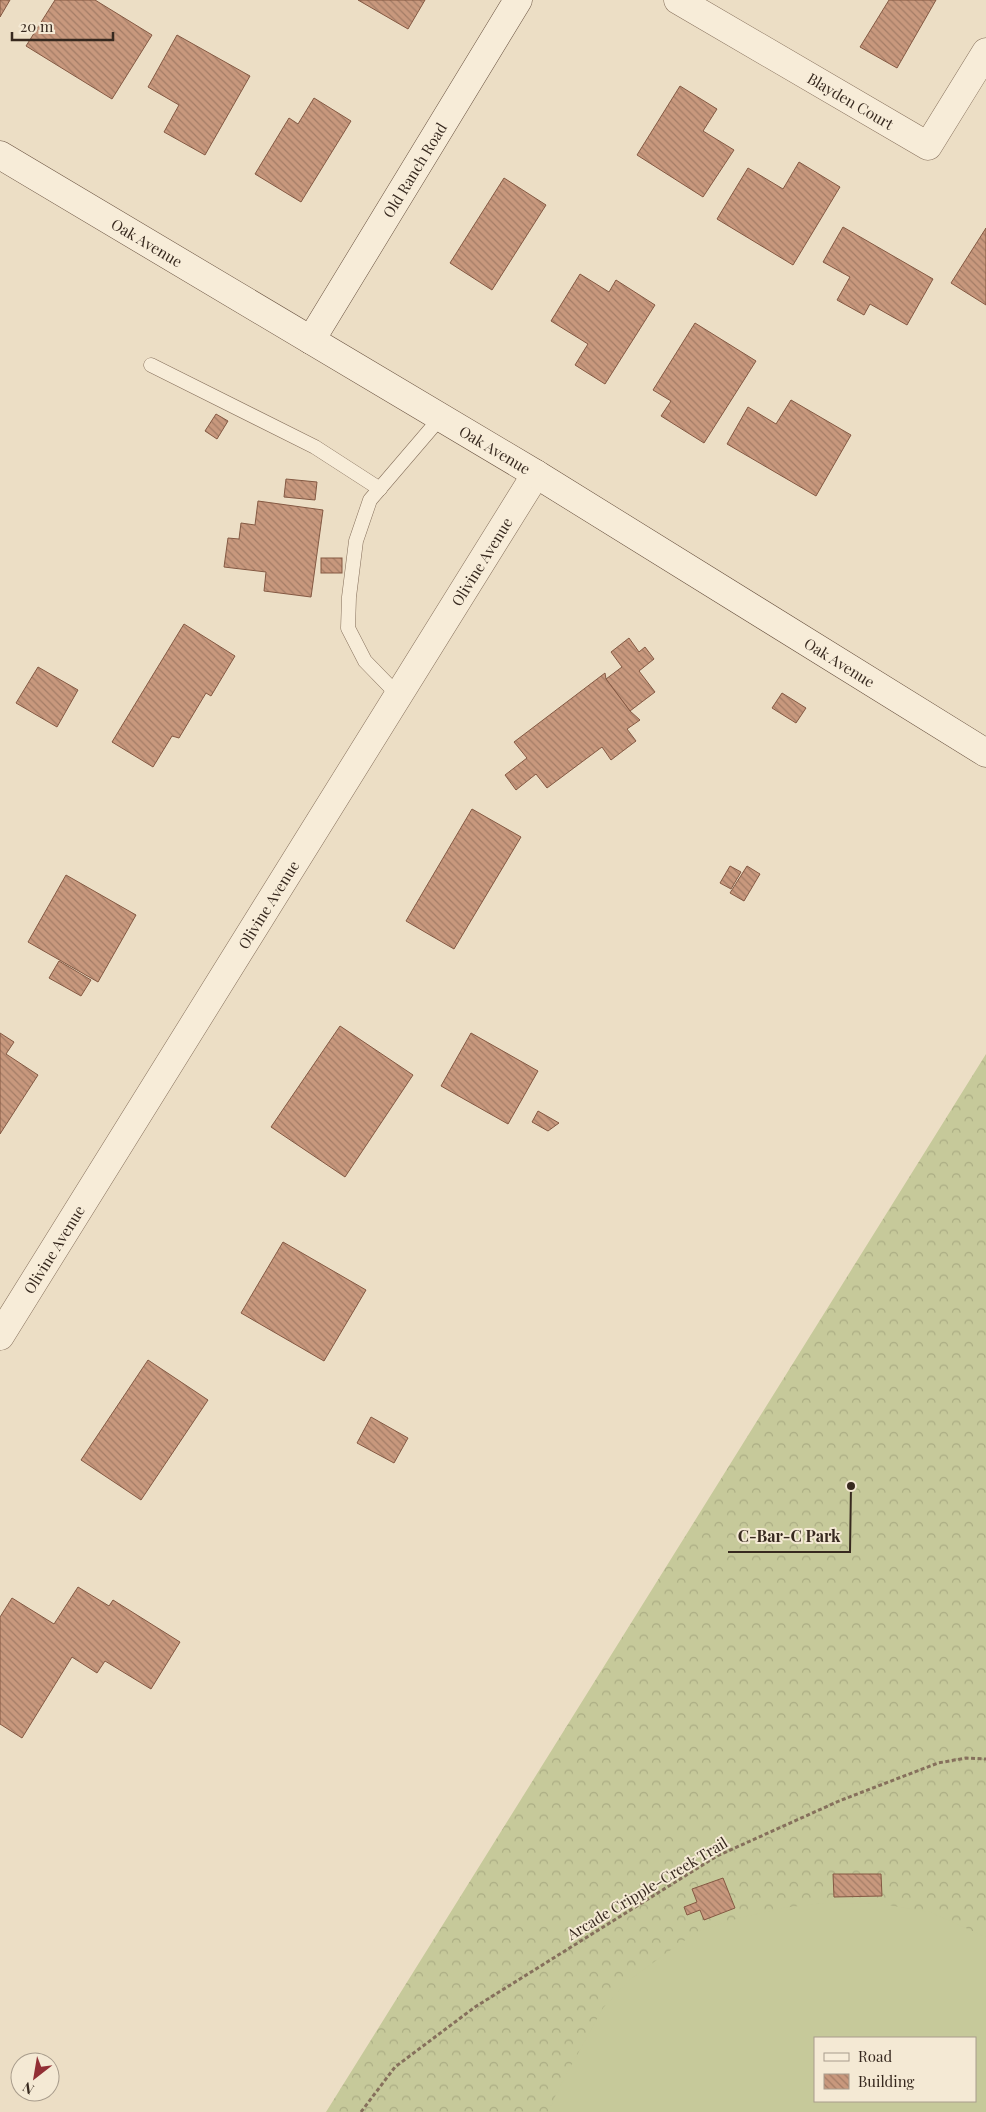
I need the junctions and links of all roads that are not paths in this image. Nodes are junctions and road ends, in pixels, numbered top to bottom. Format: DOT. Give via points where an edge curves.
graph roads {
  1 [pos="518,0"];
  2 [pos="678,0"];
  3 [pos="986,52"];
  4 [pos="0,155"];
  5 [pos="311,340"];
  6 [pos="151,365"];
  7 [pos="441,417"];
  8 [pos="536,474"];
  9 [pos="380,490"];
  10 [pos="398,695"];
  11 [pos="986,752"];
  12 [pos="0,1336"];
  1 -- 5 [label="street, Old Ranch Road"];
  2 -- 3 [label="street, Blayden Court" via="928,146"];
  4 -- 5 [label="street, Oak Avenue"];
  5 -- 7 [label="street, Oak Avenue"];
  6 -- 9 [label="lane" via="316,447"];
  7 -- 8 [label="street, Oak Avenue"];
  7 -- 9 [label="lane"];
  8 -- 10 [label="street, Olivine Avenue"];
  8 -- 11 [label="street, Oak Avenue"];
  9 -- 10 [label="lane" via="370,500 356,541 348,628 365,661"];
  10 -- 12 [label="street, Olivine Avenue"];
}
